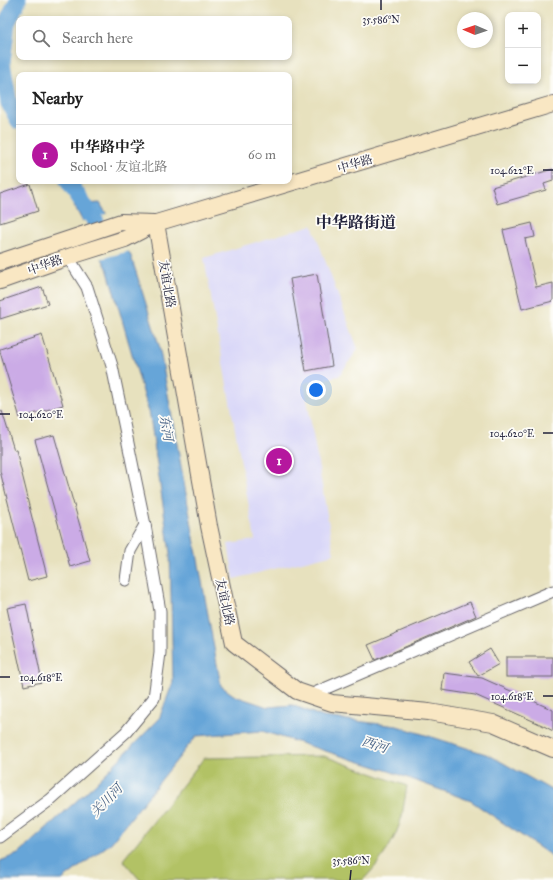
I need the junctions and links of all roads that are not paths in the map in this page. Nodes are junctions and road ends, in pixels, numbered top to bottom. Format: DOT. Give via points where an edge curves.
graph roads {
  1 [pos="553,104"];
  2 [pos="292,182"];
  3 [pos="286,184"];
  4 [pos="156,223"];
  5 [pos="71,256"];
  6 [pos="0,262"];
  7 [pos="0,281"];
  8 [pos="145,525"];
  9 [pos="126,580"];
  10 [pos="553,591"];
  11 [pos="310,695"];
  12 [pos="553,749"];
  13 [pos="0,837"];
  1 -- 2 [label="street, 中华路"];
  3 -- 4 [label="street, 中华路"];
  4 -- 5 [label="street, 中华路" via="125,239"];
  4 -- 6 [label="street, 中华路" via="121,222"];
  4 -- 11 [label="street, 友谊北路" via="208,526 234,643 297,691"];
  5 -- 7 [label="street, 中华路"];
  5 -- 8 [label="street" via="87,287 112,366"];
  8 -- 9 [label="street" via="130,551"];
  8 -- 13 [label="street" via="160,611 160,653 154,698 126,732 50,800"];
  10 -- 11 [label="street"];
  11 -- 12 [label="street, 友谊北路" via="332,703 428,712 493,722"];
}
